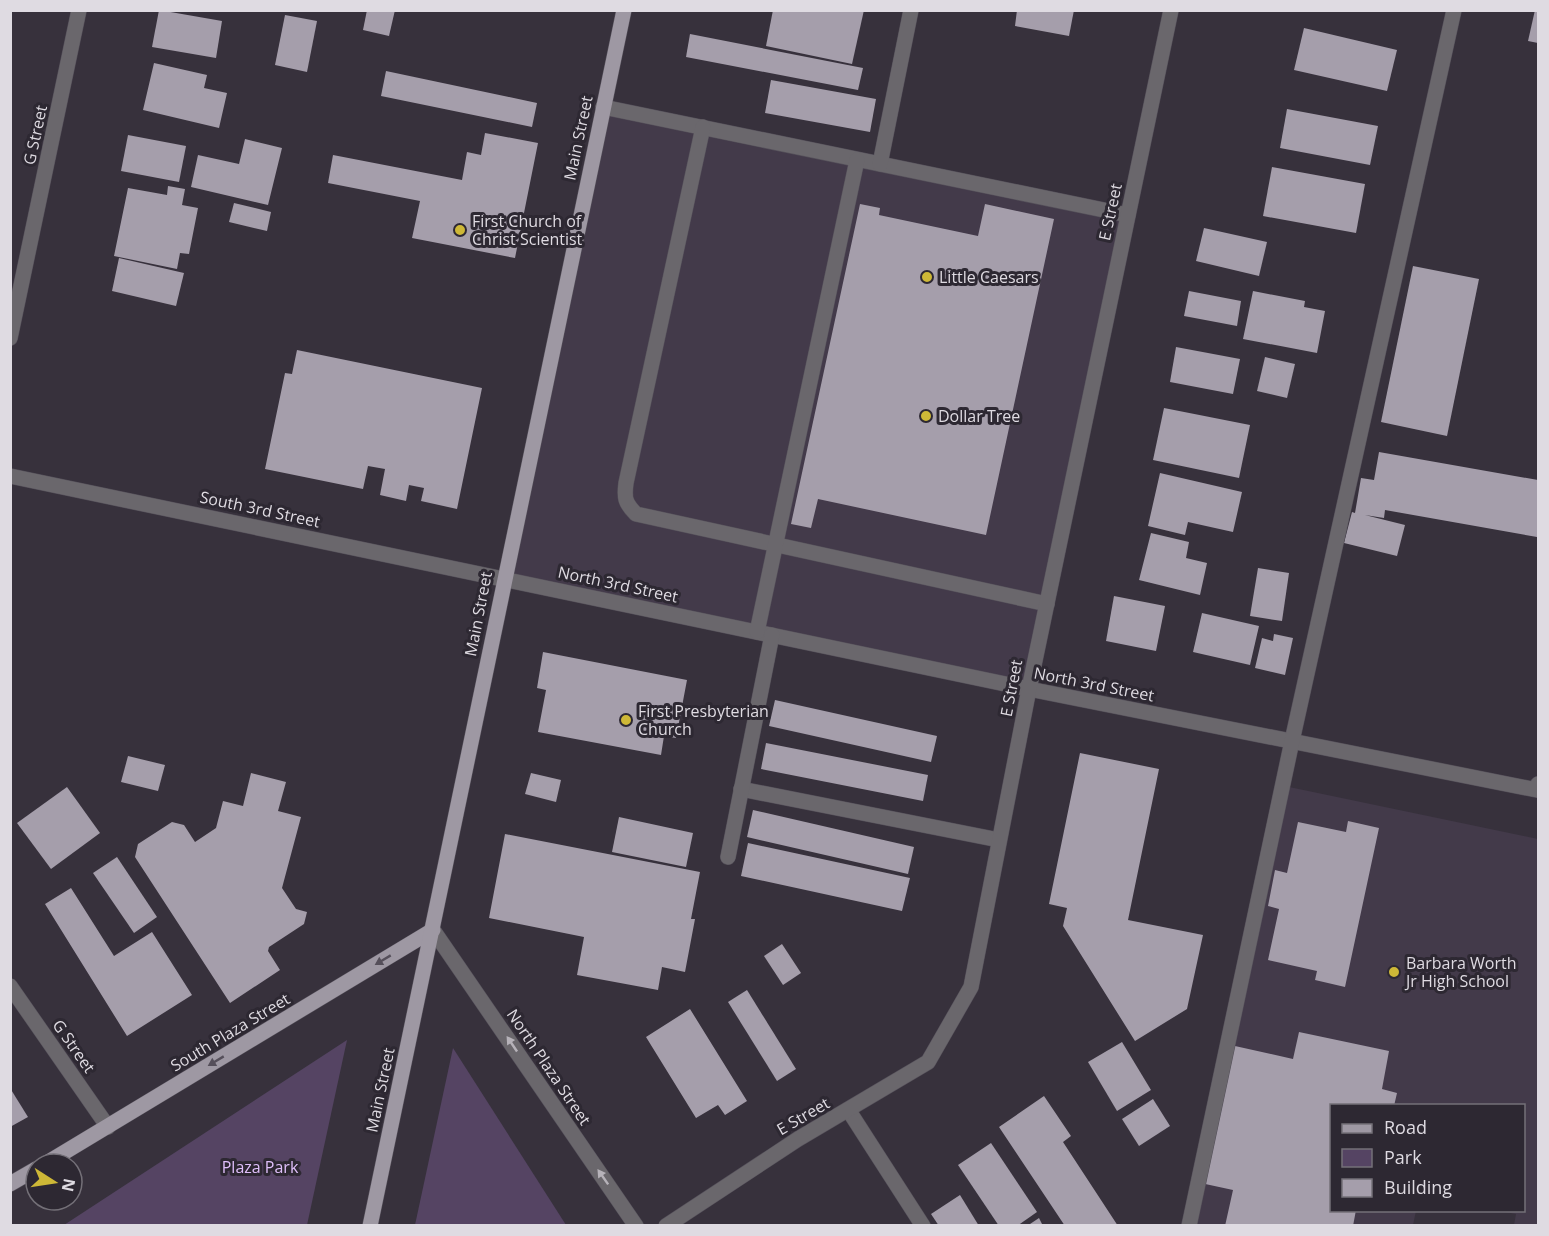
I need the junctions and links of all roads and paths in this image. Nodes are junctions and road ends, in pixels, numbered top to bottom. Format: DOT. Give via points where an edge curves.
graph roads {
  1 [pos="79,10"];
  2 [pos="624,10"];
  3 [pos="911,10"];
  4 [pos="1171,10"];
  5 [pos="1454,10"];
  6 [pos="603,106"];
  7 [pos="703,127"];
  8 [pos="857,160"];
  9 [pos="880,164"];
  10 [pos="1128,215"];
  11 [pos="10,338"];
  12 [pos="10,476"];
  13 [pos="775,545"];
  14 [pos="503,578"];
  15 [pos="1047,604"];
  16 [pos="765,634"];
  17 [pos="1029,689"];
  18 [pos="1292,741"];
  19 [pos="1538,787"];
  20 [pos="741,789"];
  21 [pos="999,840"];
  22 [pos="728,857"];
  23 [pos="433,930"];
  24 [pos="10,986"];
  25 [pos="849,1111"];
  26 [pos="108,1127"];
  27 [pos="65,1152"];
  28 [pos="24,1176"];
  29 [pos="10,1184"];
  30 [pos="370,1226"];
  31 [pos="636,1226"];
  32 [pos="666,1226"];
  33 [pos="924,1226"];
  34 [pos="1189,1226"];
  1 -- 11 [label="street, G Street"];
  2 -- 6 [label="main road, Main Street"];
  3 -- 9 [label="street"];
  4 -- 10 [label="street, E Street"];
  5 -- 18 [label="street"];
  6 -- 7 [label="street"];
  6 -- 14 [label="main road, Main Street"];
  7 -- 8 [label="street"];
  7 -- 13 [label="street" via="624,496 636,514"];
  8 -- 9 [label="street"];
  8 -- 13 [label="street"];
  9 -- 10 [label="street"];
  10 -- 15 [label="street, E Street"];
  12 -- 14 [label="street, South 3rd Street"];
  13 -- 15 [label="street"];
  13 -- 16 [label="street"];
  14 -- 16 [label="street, North 3rd Street"];
  14 -- 23 [label="main road, Main Street"];
  15 -- 17 [label="street, E Street"];
  16 -- 17 [label="street, North 3rd Street"];
  16 -- 20 [label="street"];
  17 -- 18 [label="street, North 3rd Street"];
  17 -- 21 [label="street, E Street"];
  18 -- 19 [label="street, North 3rd Street"];
  18 -- 34 [label="street"];
  20 -- 21 [label="street"];
  20 -- 22 [label="street"];
  21 -- 25 [label="street, E Street" via="971,987 928,1062"];
  23 -- 26 [label="main road, South Plaza Street, one-way"];
  23 -- 30 [label="main road, Main Street"];
  31 -- 23 [label="street, North Plaza Street, one-way"];
  24 -- 26 [label="street, G Street"];
  25 -- 32 [label="street, E Street" via="798,1139"];
  25 -- 33 [label="street"];
  26 -- 27 [label="main road, South Plaza Street"];
  28 -- 29 [label="main road"];
}
